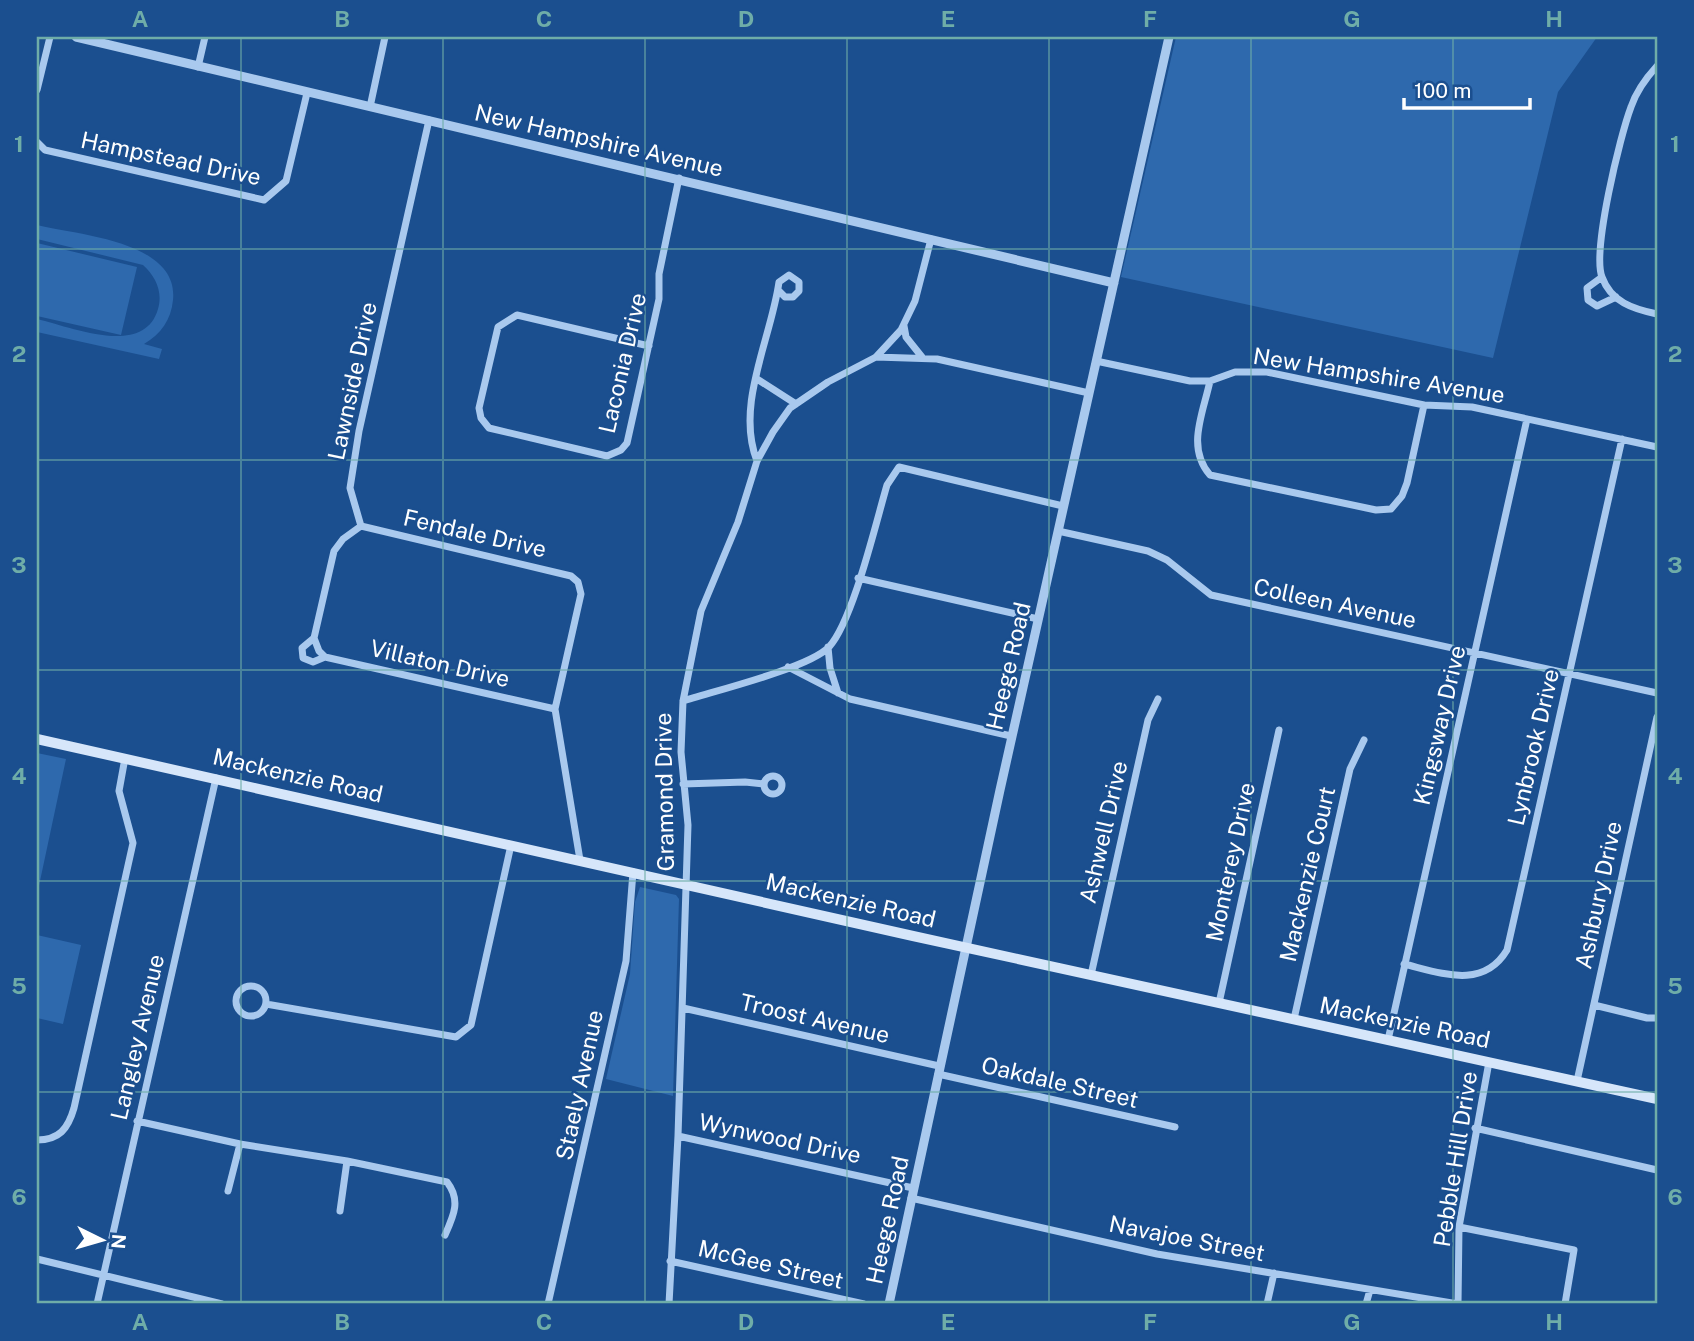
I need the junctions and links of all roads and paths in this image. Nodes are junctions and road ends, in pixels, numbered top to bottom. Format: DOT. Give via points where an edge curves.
graph roads {
  1 [pos="50,37"];
  2 [pos="76,37"];
  3 [pos="205,37"];
  4 [pos="385,37"];
  5 [pos="1169,37"];
  6 [pos="1657,66"];
  7 [pos="198,67"];
  8 [pos="37,90"];
  9 [pos="307,93"];
  10 [pos="370,107"];
  11 [pos="429,120"];
  12 [pos="37,142"];
  13 [pos="679,178"];
  14 [pos="931,239"];
  15 [pos="1602,277"];
  16 [pos="1114,283"];
  17 [pos="779,290"];
  18 [pos="1616,297"];
  19 [pos="1657,314"];
  20 [pos="903,325"];
  21 [pos="649,345"];
  22 [pos="876,357"];
  23 [pos="922,358"];
  24 [pos="1096,361"];
  25 [pos="757,379"];
  26 [pos="1210,381"];
  27 [pos="1089,393"];
  28 [pos="796,404"];
  29 [pos="1424,405"];
  30 [pos="1527,419"];
  31 [pos="1622,439"];
  32 [pos="1657,447"];
  33 [pos="757,461"];
  34 [pos="1063,506"];
  35 [pos="361,526"];
  36 [pos="1058,531"];
  37 [pos="858,578"];
  38 [pos="1038,619"];
  39 [pos="314,638"];
  40 [pos="828,648"];
  41 [pos="1475,653"];
  42 [pos="325,657"];
  43 [pos="788,667"];
  44 [pos="1569,674"];
  45 [pos="838,692"];
  46 [pos="1657,694"];
  47 [pos="1158,699"];
  48 [pos="683,701"];
  49 [pos="555,709"];
  50 [pos="1657,717"];
  51 [pos="1279,730"];
  52 [pos="1012,736"];
  53 [pos="37,739"];
  54 [pos="1364,740"];
  55 [pos="125,758"];
  56 [pos="216,778"];
  57 [pos="683,784"];
  58 [pos="764,784"];
  59 [pos="511,845"];
  60 [pos="580,860"];
  61 [pos="633,872"];
  62 [pos="684,884"];
  63 [pos="966,948"];
  64 [pos="1404,964"];
  65 [pos="1091,975"];
  66 [pos="1219,1003"];
  67 [pos="266,1004"];
  68 [pos="1594,1005"];
  69 [pos="683,1008"];
  70 [pos="1657,1018"];
  71 [pos="1294,1019"];
  72 [pos="1388,1040"];
  73 [pos="1489,1062"];
  74 [pos="938,1070"];
  75 [pos="1577,1081"];
  76 [pos="1657,1099"];
  77 [pos="137,1121"];
  78 [pos="1175,1127"];
  79 [pos="1475,1128"];
  80 [pos="678,1136"];
  81 [pos="37,1140"];
  82 [pos="240,1144"];
  83 [pos="347,1161"];
  84 [pos="1657,1170"];
  85 [pos="228,1191"];
  86 [pos="912,1193"];
  87 [pos="340,1211"];
  88 [pos="1459,1227"];
  89 [pos="445,1235"];
  90 [pos="37,1259"];
  91 [pos="670,1261"];
  92 [pos="1274,1273"];
  93 [pos="104,1276"];
  94 [pos="1370,1290"];
  95 [pos="97,1304"];
  96 [pos="222,1304"];
  97 [pos="548,1304"];
  98 [pos="669,1304"];
  99 [pos="864,1304"];
  100 [pos="888,1304"];
  101 [pos="1267,1304"];
  102 [pos="1366,1304"];
  103 [pos="1458,1304"];
  104 [pos="1566,1304"];
  1 -- 8 [label="street"];
  2 -- 7 [label="street, New Hampshire Avenue"];
  3 -- 7 [label="street"];
  4 -- 10 [label="street"];
  5 -- 16 [label="street, Heege Road"];
  6 -- 15 [label="street" via="1637,93 1626,120 1598,246"];
  7 -- 9 [label="street, New Hampshire Avenue"];
  9 -- 10 [label="street, New Hampshire Avenue"];
  9 -- 12 [label="street, Hampstead Drive" via="286,181 264,200 45,150"];
  10 -- 11 [label="street, New Hampshire Avenue"];
  11 -- 13 [label="street, New Hampshire Avenue"];
  11 -- 35 [label="street, Lawnside Drive" via="359,431 350,488"];
  13 -- 14 [label="street, New Hampshire Avenue"];
  13 -- 21 [label="street, Laconia Drive"];
  14 -- 16 [label="street, New Hampshire Avenue"];
  14 -- 20 [label="street, Gramond Drive" via="915,301"];
  15 -- 18 [label="street"];
  15 -- 18 [label="street" via="1587,288 1588,300 1603,306"];
  16 -- 24 [label="street, Heege Road"];
  17 -- 25 [label="street"];
  18 -- 19 [label="street" via="1635,309"];
  20 -- 22 [label="street, Gramond Drive"];
  20 -- 23 [label="street"];
  21 -- 21 [label="street, Laconia Drive" via="627,443 621,450 607,456 489,428 481,418 498,327 517,315"];
  22 -- 23 [label="street"];
  22 -- 28 [label="street, Gramond Drive"];
  23 -- 27 [label="street"];
  24 -- 26 [label="street, New Hampshire Avenue"];
  24 -- 27 [label="street, Heege Road"];
  25 -- 28 [label="street"];
  25 -- 33 [label="street" via="748,430"];
  26 -- 29 [label="street, New Hampshire Avenue" via="1235,372 1267,372"];
  26 -- 29 [label="street" via="1196,443 1198,461 1210,475 1376,510 1391,509 1402,496"];
  27 -- 34 [label="street, Heege Road"];
  28 -- 33 [label="street, Gramond Drive"];
  29 -- 30 [label="street, New Hampshire Avenue" via="1472,407"];
  30 -- 31 [label="street, New Hampshire Avenue"];
  30 -- 41 [label="street, Kingsway Drive"];
  31 -- 32 [label="street, New Hampshire Avenue"];
  31 -- 44 [label="street, Lynbrook Drive"];
  33 -- 48 [label="street, Gramond Drive" via="738,522 701,611"];
  34 -- 36 [label="street, Heege Road"];
  34 -- 37 [label="street" via="899,467 887,485"];
  35 -- 39 [label="street" via="334,551"];
  35 -- 49 [label="street, Fendale Drive" via="571,576 578,582 582,594"];
  36 -- 38 [label="street, Heege Road"];
  36 -- 41 [label="street, Colleen Avenue" via="1148,551 1167,560 1211,595"];
  37 -- 38 [label="street"];
  37 -- 40 [label="street" via="845,622"];
  38 -- 52 [label="street, Heege Road"];
  39 -- 42 [label="street, Villaton Drive"];
  39 -- 42 [label="street" via="302,648 303,658 313,662"];
  40 -- 43 [label="street"];
  40 -- 45 [label="street"];
  41 -- 44 [label="street, Colleen Avenue"];
  41 -- 64 [label="street, Kingsway Drive"];
  42 -- 49 [label="street, Villaton Drive"];
  43 -- 45 [label="street"];
  43 -- 48 [label="street"];
  44 -- 46 [label="street, Colleen Avenue"];
  44 -- 64 [label="street, Lynbrook Drive" via="1507,950 1500,962 1483,973 1462,978"];
  45 -- 52 [label="street" via="850,699"];
  47 -- 65 [label="street, Ashwell Drive" via="1148,720"];
  48 -- 57 [label="street, Gramond Drive"];
  49 -- 60 [label="street"];
  50 -- 68 [label="street, Ashbury Drive"];
  51 -- 66 [label="street, Monterey Drive"];
  52 -- 63 [label="street, Heege Road"];
  53 -- 55 [label="main road, Mackenzie Road"];
  54 -- 71 [label="street, Mackenzie Court" via="1350,769"];
  55 -- 56 [label="main road, Mackenzie Road"];
  55 -- 81 [label="street" via="119,791 133,843 74,1108 63,1133"];
  56 -- 59 [label="main road, Mackenzie Road"];
  56 -- 77 [label="street, Langley Avenue"];
  57 -- 58 [label="street"];
  57 -- 62 [label="street, Gramond Drive" via="688,825"];
  59 -- 60 [label="main road, Mackenzie Road"];
  59 -- 67 [label="street" via="471,1025 457,1037"];
  60 -- 61 [label="main road, Mackenzie Road"];
  61 -- 62 [label="main road, Mackenzie Road"];
  61 -- 97 [label="street, Staely Avenue" via="626,961"];
  62 -- 63 [label="main road, Mackenzie Road"];
  62 -- 69 [label="street, Gramond Drive"];
  63 -- 65 [label="main road, Mackenzie Road"];
  63 -- 74 [label="street, Heege Road"];
  64 -- 72 [label="street, Kingsway Drive"];
  65 -- 66 [label="main road, Mackenzie Road"];
  66 -- 71 [label="main road, Mackenzie Road"];
  67 -- 67 [label="street" via="263,993 253,986 242,989 236,999 238,1010 248,1017 260,1014"];
  68 -- 70 [label="street"];
  68 -- 75 [label="street, Ashbury Drive"];
  69 -- 74 [label="street, Troost Avenue"];
  69 -- 80 [label="street, Gramond Drive"];
  71 -- 72 [label="main road, Mackenzie Road"];
  72 -- 73 [label="main road, Mackenzie Road"];
  73 -- 75 [label="main road, Mackenzie Road"];
  73 -- 79 [label="street, Pebble Hill Drive"];
  74 -- 78 [label="street, Oakdale Street"];
  74 -- 86 [label="street, Heege Road"];
  75 -- 76 [label="main road, Mackenzie Road"];
  77 -- 82 [label="street"];
  77 -- 93 [label="street, Langley Avenue"];
  79 -- 84 [label="street"];
  79 -- 88 [label="street, Pebble Hill Drive"];
  80 -- 86 [label="street, Wynwood Drive"];
  80 -- 91 [label="street, Gramond Drive"];
  82 -- 83 [label="street"];
  82 -- 85 [label="street"];
  83 -- 87 [label="street"];
  83 -- 89 [label="street" via="447,1182 454,1191 456,1212"];
  86 -- 92 [label="street, Navajoe Street" via="1157,1254"];
  86 -- 100 [label="street, Heege Road"];
  88 -- 103 [label="street, Pebble Hill Drive"];
  88 -- 104 [label="street" via="1574,1250"];
  90 -- 93 [label="street"];
  91 -- 98 [label="street, Gramond Drive"];
  91 -- 99 [label="street, McGee Street"];
  92 -- 94 [label="street, Navajoe Street"];
  92 -- 101 [label="street"];
  93 -- 95 [label="street, Langley Avenue"];
  93 -- 96 [label="street"];
  94 -- 102 [label="street"];
  94 -- 103 [label="street, Navajoe Street"];
}
